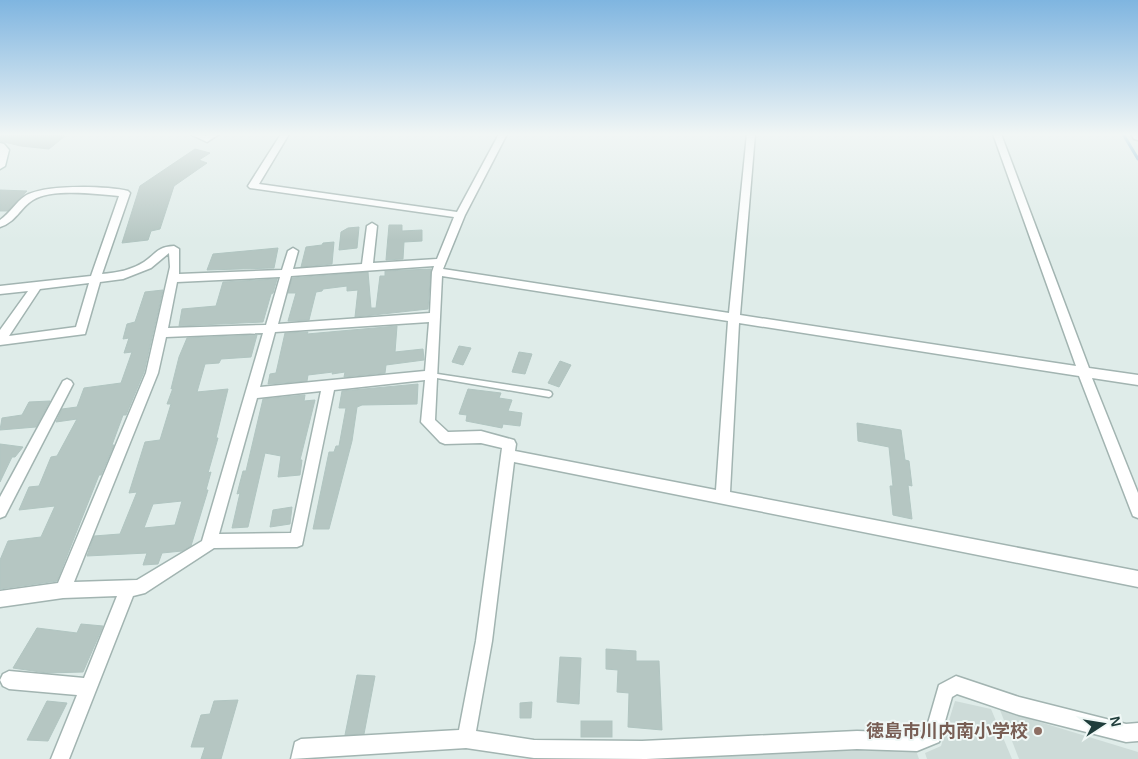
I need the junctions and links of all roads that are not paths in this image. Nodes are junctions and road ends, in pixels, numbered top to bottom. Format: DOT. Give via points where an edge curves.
graph roads {
  1 [pos="263,169"];
  2 [pos="484,169"];
  3 [pos="748,169"];
  4 [pos="1009,169"];
  5 [pos="460,215"];
  6 [pos="0,224"];
  7 [pos="372,226"];
  8 [pos="293,251"];
  9 [pos="439,267"];
  10 [pos="367,268"];
  11 [pos="286,273"];
  12 [pos="173,278"];
  13 [pos="95,280"];
  14 [pos="36,287"];
  15 [pos="0,290"];
  16 [pos="734,316"];
  17 [pos="436,317"];
  18 [pos="271,328"];
  19 [pos="162,333"];
  20 [pos="0,340"];
  21 [pos="1084,372"];
  22 [pos="431,375"];
  23 [pos="1138,380"];
  24 [pos="67,384"];
  25 [pos="329,385"];
  26 [pos="252,393"];
  27 [pos="549,394"];
  28 [pos="507,455"];
  29 [pos="723,497"];
  30 [pos="0,511"];
  31 [pos="1138,512"];
  32 [pos="209,540"];
  33 [pos="1138,580"];
  34 [pos="128,588"];
  35 [pos="63,590"];
  36 [pos="0,599"];
  37 [pos="8,680"];
  38 [pos="89,686"];
  39 [pos="1138,732"];
  40 [pos="466,739"];
  41 [pos="534,754"];
  42 [pos="60,759"];
  43 [pos="300,759"];
  1 -- 5 [label="street" via="252,186"];
  2 -- 5 [label="street"];
  3 -- 16 [label="street"];
  4 -- 21 [label="street"];
  5 -- 9 [label="street"];
  6 -- 13 [label="street" via="12,217 29,197 44,191 124,192"];
  7 -- 10 [label="street"];
  8 -- 11 [label="street"];
  9 -- 10 [label="street"];
  9 -- 16 [label="street"];
  9 -- 17 [label="street"];
  10 -- 11 [label="street"];
  11 -- 12 [label="street"];
  11 -- 18 [label="street"];
  12 -- 13 [label="street" via="174,248 164,250 148,265 133,272"];
  12 -- 19 [label="street"];
  13 -- 14 [label="street"];
  13 -- 20 [label="street" via="81,331"];
  14 -- 15 [label="street"];
  14 -- 20 [label="street"];
  16 -- 21 [label="street"];
  16 -- 29 [label="street"];
  17 -- 18 [label="street"];
  17 -- 22 [label="street"];
  18 -- 19 [label="street"];
  18 -- 26 [label="street"];
  19 -- 35 [label="street" via="152,373"];
  21 -- 23 [label="street"];
  21 -- 31 [label="street"];
  22 -- 25 [label="street"];
  22 -- 27 [label="lane"];
  22 -- 28 [label="street" via="428,422 445,438 481,437 509,444"];
  24 -- 30 [label="street"];
  25 -- 26 [label="street"];
  25 -- 32 [label="street" via="296,540"];
  26 -- 32 [label="street"];
  28 -- 29 [label="street"];
  28 -- 40 [label="street" via="484,641"];
  29 -- 33 [label="street"];
  32 -- 34 [label="street" via="208,545 139,588"];
  34 -- 35 [label="street"];
  34 -- 38 [label="street"];
  35 -- 36 [label="street"];
  37 -- 38 [label="street"];
  38 -- 42 [label="street"];
  39 -- 41 [label="street" via="1126,732 1019,706 956,685 945,691 933,736 917,742 857,740"];
  40 -- 41 [label="street"];
  40 -- 43 [label="street" via="301,748"];
}
